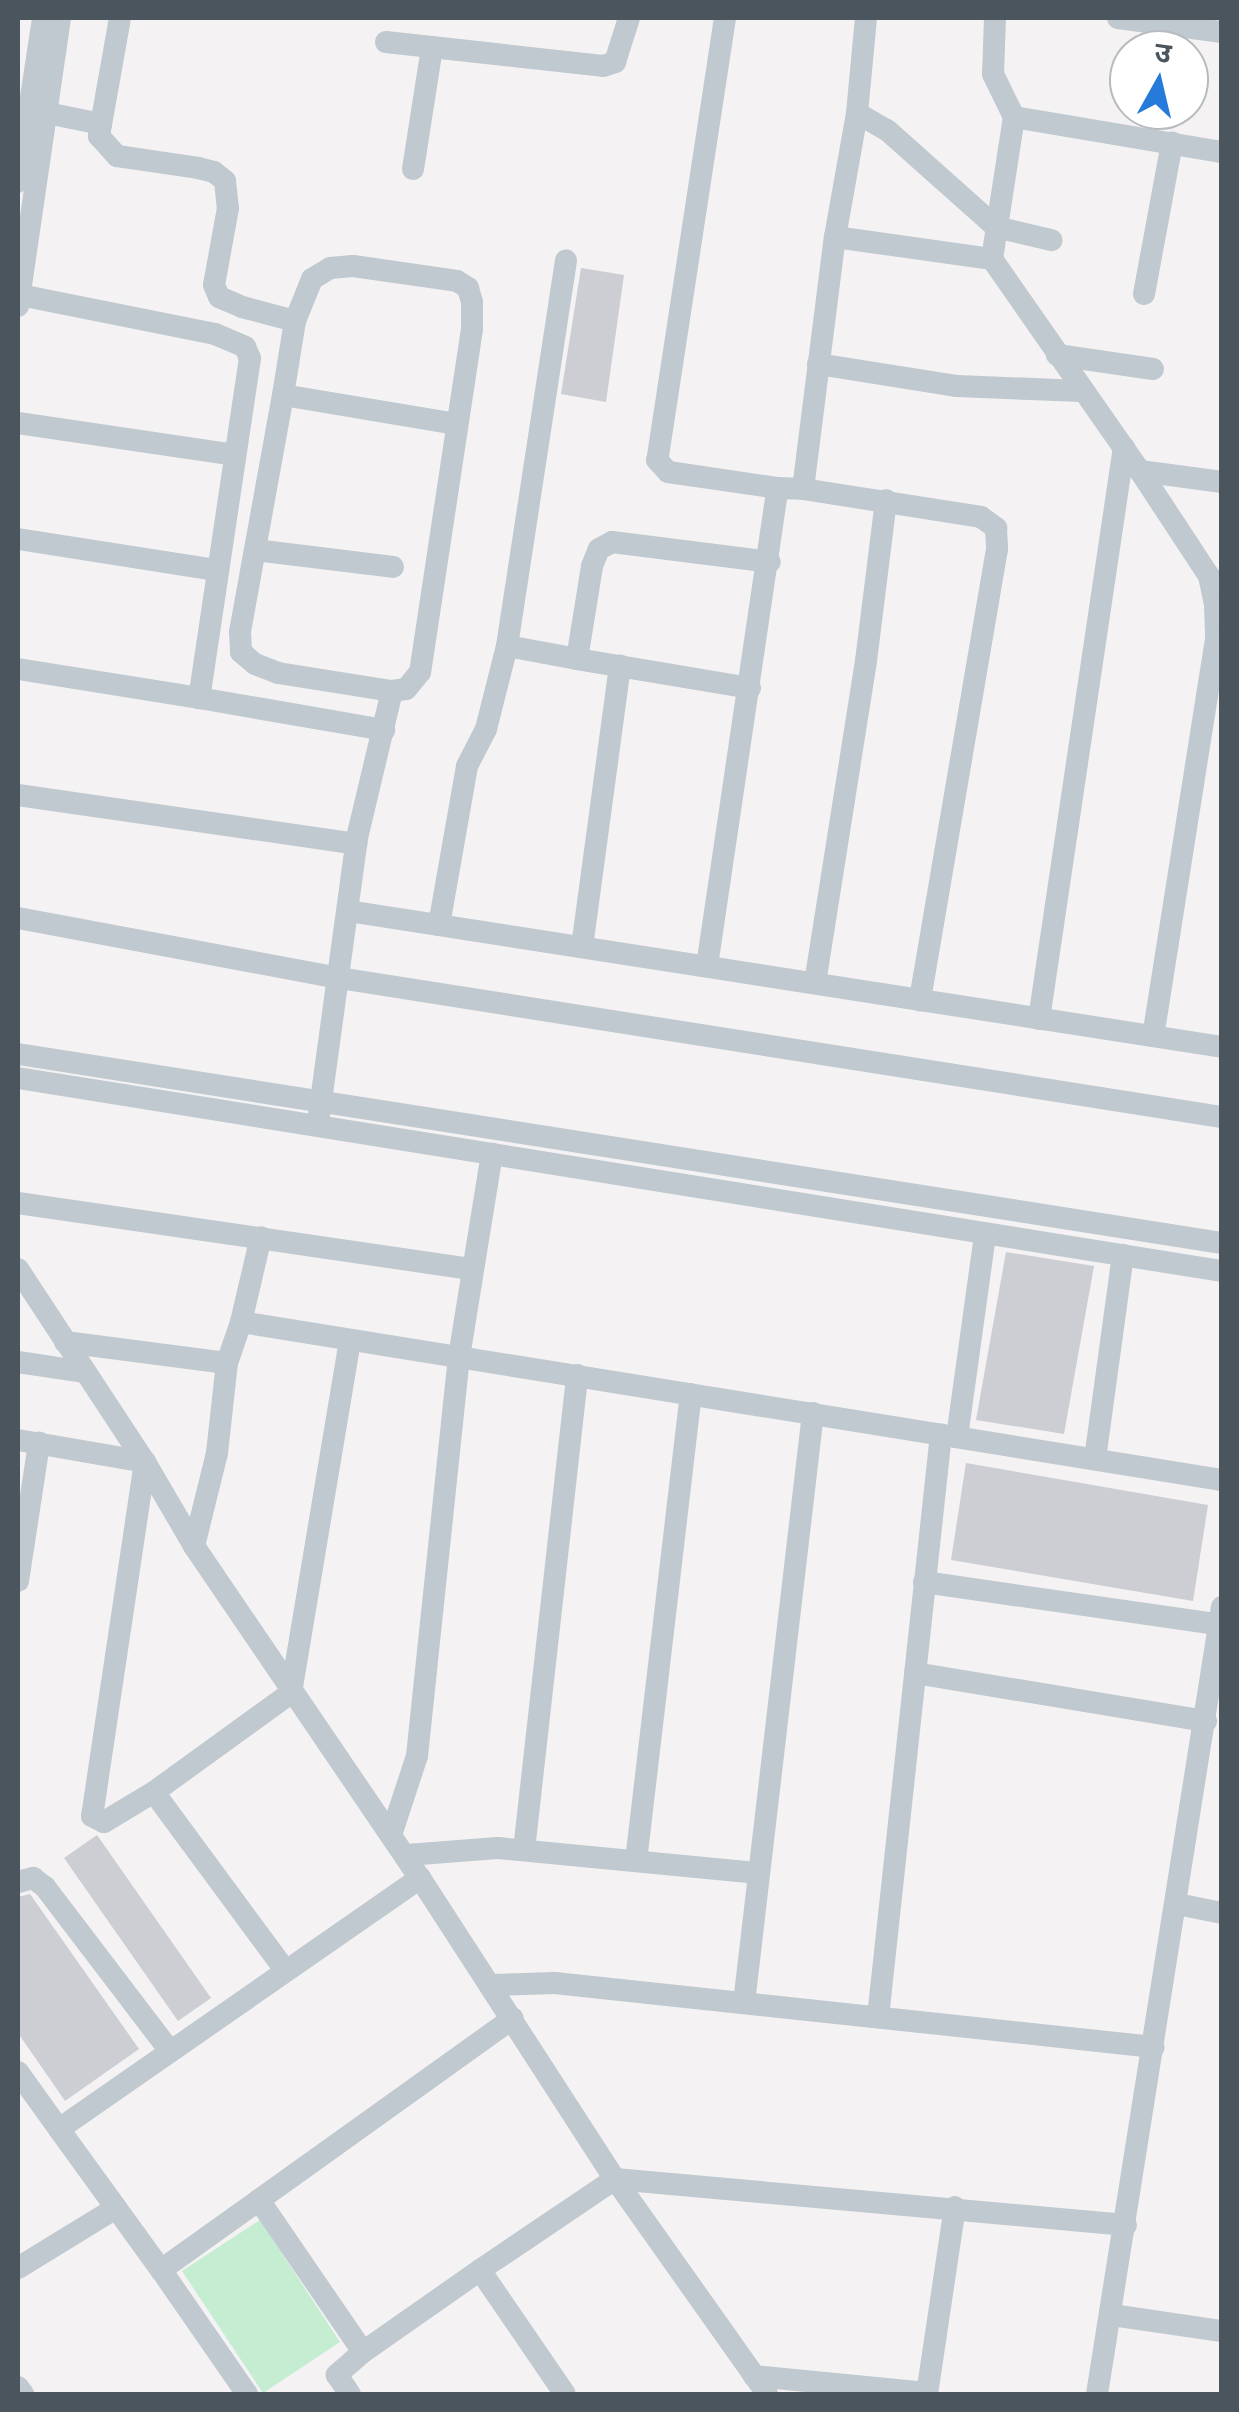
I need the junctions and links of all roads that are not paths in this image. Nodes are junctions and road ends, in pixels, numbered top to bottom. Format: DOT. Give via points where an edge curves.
graph roads {
  1 [pos="43,18"];
  2 [pos="60,18"];
  3 [pos="120,18"];
  4 [pos="629,18"];
  5 [pos="725,18"];
  6 [pos="866,18"];
  7 [pos="995,18"];
  8 [pos="1118,18"];
  9 [pos="1162,20"];
  10 [pos="1222,32"];
  11 [pos="386,42"];
  12 [pos="432,48"];
  13 [pos="858,113"];
  14 [pos="1014,118"];
  15 [pos="39,123"];
  16 [pos="101,124"];
  17 [pos="1172,144"];
  18 [pos="1222,152"];
  19 [pos="413,169"];
  20 [pos="18,182"];
  21 [pos="996,227"];
  22 [pos="834,237"];
  23 [pos="1051,240"];
  24 [pos="566,260"];
  25 [pos="992,260"];
  26 [pos="1144,294"];
  27 [pos="19,302"];
  28 [pos="295,321"];
  29 [pos="1058,355"];
  30 [pos="818,364"];
  31 [pos="1153,369"];
  32 [pos="1082,390"];
  33 [pos="284,395"];
  34 [pos="18,423"];
  35 [pos="456,424"];
  36 [pos="1124,447"];
  37 [pos="235,455"];
  38 [pos="1140,471"];
  39 [pos="1222,482"];
  40 [pos="778,488"];
  41 [pos="804,489"];
  42 [pos="886,500"];
  43 [pos="18,540"];
  44 [pos="256,550"];
  45 [pos="770,562"];
  46 [pos="394,567"];
  47 [pos="217,570"];
  48 [pos="507,646"];
  49 [pos="577,659"];
  50 [pos="620,666"];
  51 [pos="18,669"];
  52 [pos="750,688"];
  53 [pos="392,691"];
  54 [pos="199,698"];
  55 [pos="384,730"];
  56 [pos="18,795"];
  57 [pos="356,844"];
  58 [pos="348,911"];
  59 [pos="18,918"];
  60 [pos="439,925"];
  61 [pos="582,947"];
  62 [pos="707,966"];
  63 [pos="340,978"];
  64 [pos="815,984"];
  65 [pos="920,1000"];
  66 [pos="1039,1018"];
  67 [pos="1153,1036"];
  68 [pos="1222,1047"];
  69 [pos="18,1054"];
  70 [pos="18,1078"];
  71 [pos="321,1100"];
  72 [pos="1222,1117"];
  73 [pos="317,1126"];
  74 [pos="492,1154"];
  75 [pos="18,1203"];
  76 [pos="985,1234"];
  77 [pos="261,1237"];
  78 [pos="1222,1243"];
  79 [pos="1123,1256"];
  80 [pos="18,1269"];
  81 [pos="472,1269"];
  82 [pos="1222,1271"];
  83 [pos="241,1322"];
  84 [pos="350,1340"];
  85 [pos="64,1342"];
  86 [pos="460,1357"];
  87 [pos="18,1362"];
  88 [pos="227,1364"];
  89 [pos="85,1372"];
  90 [pos="578,1375"];
  91 [pos="690,1394"];
  92 [pos="813,1414"];
  93 [pos="949,1436"];
  94 [pos="28,1442"];
  95 [pos="1095,1459"];
  96 [pos="144,1462"];
  97 [pos="1222,1480"];
  98 [pos="194,1546"];
  99 [pos="18,1581"];
  100 [pos="924,1582"];
  101 [pos="1220,1619"];
  102 [pos="915,1673"];
  103 [pos="291,1693"];
  104 [pos="1206,1721"];
  105 [pos="154,1792"];
  106 [pos="391,1835"];
  107 [pos="524,1850"];
  108 [pos="408,1855"];
  109 [pos="636,1861"];
  110 [pos="759,1873"];
  111 [pos="420,1878"];
  112 [pos="18,1882"];
  113 [pos="1176,1904"];
  114 [pos="1222,1913"];
  115 [pos="285,1970"];
  116 [pos="492,1985"];
  117 [pos="744,2003"];
  118 [pos="878,2017"];
  119 [pos="513,2018"];
  120 [pos="1154,2047"];
  121 [pos="170,2051"];
  122 [pos="18,2072"];
  123 [pos="58,2129"];
  124 [pos="615,2179"];
  125 [pos="259,2200"];
  126 [pos="955,2207"];
  127 [pos="116,2208"];
  128 [pos="1126,2226"];
  129 [pos="18,2268"];
  130 [pos="160,2270"];
  131 [pos="480,2270"];
  132 [pos="1112,2315"];
  133 [pos="1222,2332"];
  134 [pos="363,2352"];
  135 [pos="761,2385"];
  136 [pos="18,2387"];
  137 [pos="23,2394"];
  138 [pos="247,2394"];
  139 [pos="350,2394"];
  140 [pos="565,2394"];
  141 [pos="927,2394"];
  142 [pos="1097,2394"];
  1 -- 15 [label="street"];
  2 -- 15 [label="street"];
  3 -- 16 [label="street"];
  4 -- 12 [label="street" via="615,62 603,66"];
  5 -- 40 [label="street" via="657,460 668,472"];
  6 -- 13 [label="street"];
  7 -- 14 [label="street" via="993,74"];
  8 -- 9 [label="street"];
  9 -- 10 [label="street"];
  11 -- 12 [label="street"];
  12 -- 19 [label="street"];
  13 -- 21 [label="street" via="887,130"];
  13 -- 22 [label="street"];
  14 -- 17 [label="street"];
  14 -- 21 [label="street"];
  15 -- 16 [label="street"];
  15 -- 20 [label="street"];
  15 -- 27 [label="street"];
  16 -- 28 [label="street" via="100,136 117,156 198,168 225,181 228,208 214,286 219,297"];
  17 -- 18 [label="street"];
  17 -- 26 [label="street"];
  21 -- 23 [label="street"];
  21 -- 25 [label="street"];
  22 -- 25 [label="street"];
  22 -- 30 [label="street"];
  24 -- 48 [label="street"];
  25 -- 29 [label="street"];
  27 -- 37 [label="street" via="216,334 245,347 250,358"];
  28 -- 33 [label="street"];
  28 -- 35 [label="street" via="312,279 330,268 458,281 472,302 472,330"];
  29 -- 31 [label="street"];
  29 -- 32 [label="street"];
  30 -- 32 [label="street" via="957,386"];
  30 -- 41 [label="street"];
  32 -- 36 [label="street"];
  33 -- 35 [label="street"];
  33 -- 44 [label="street"];
  34 -- 37 [label="street"];
  35 -- 53 [label="street" via="420,672 406,689"];
  36 -- 38 [label="street"];
  36 -- 66 [label="street"];
  37 -- 47 [label="street"];
  38 -- 39 [label="street"];
  38 -- 67 [label="street" via="1209,576 1216,622"];
  40 -- 41 [label="street"];
  40 -- 45 [label="street"];
  41 -- 42 [label="street"];
  42 -- 64 [label="street"];
  42 -- 65 [label="street" via="981,517 996,528"];
  43 -- 47 [label="street"];
  44 -- 46 [label="street"];
  44 -- 53 [label="street" via="240,652 278,673"];
  45 -- 49 [label="street" via="612,542 592,566"];
  45 -- 52 [label="street"];
  47 -- 54 [label="street"];
  48 -- 49 [label="street"];
  48 -- 60 [label="street" via="486,729 466,766"];
  49 -- 50 [label="street"];
  50 -- 52 [label="street"];
  50 -- 61 [label="street"];
  51 -- 54 [label="street"];
  52 -- 62 [label="street"];
  53 -- 55 [label="street"];
  54 -- 55 [label="street"];
  55 -- 57 [label="street"];
  56 -- 57 [label="street"];
  57 -- 58 [label="street"];
  58 -- 60 [label="street"];
  58 -- 63 [label="street"];
  59 -- 63 [label="street"];
  60 -- 61 [label="street"];
  61 -- 62 [label="street"];
  62 -- 64 [label="street"];
  63 -- 71 [label="street"];
  63 -- 72 [label="street"];
  64 -- 65 [label="street"];
  65 -- 66 [label="street"];
  66 -- 67 [label="street"];
  67 -- 68 [label="street"];
  69 -- 71 [label="street"];
  70 -- 73 [label="street"];
  71 -- 73 [label="street"];
  71 -- 78 [label="street"];
  73 -- 74 [label="street"];
  74 -- 76 [label="street"];
  74 -- 81 [label="street"];
  75 -- 77 [label="street"];
  76 -- 79 [label="street"];
  76 -- 93 [label="street"];
  77 -- 81 [label="street"];
  77 -- 83 [label="street"];
  79 -- 82 [label="street"];
  79 -- 95 [label="street"];
  80 -- 85 [label="street"];
  81 -- 86 [label="street"];
  83 -- 84 [label="street"];
  83 -- 88 [label="street"];
  84 -- 86 [label="street"];
  84 -- 103 [label="street"];
  85 -- 88 [label="street"];
  85 -- 89 [label="street"];
  86 -- 90 [label="street"];
  86 -- 106 [label="street" via="417,1756"];
  87 -- 89 [label="street"];
  88 -- 98 [label="street" via="217,1452"];
  89 -- 96 [label="street"];
  90 -- 91 [label="street"];
  90 -- 107 [label="street"];
  91 -- 92 [label="street"];
  91 -- 109 [label="street"];
  92 -- 93 [label="street"];
  92 -- 110 [label="street"];
  93 -- 95 [label="street"];
  93 -- 100 [label="street"];
  94 -- 96 [label="street"];
  94 -- 99 [label="street"];
  95 -- 97 [label="street"];
  96 -- 98 [label="street"];
  96 -- 105 [label="street" via="92,1816 104,1822"];
  98 -- 103 [label="street"];
  100 -- 101 [label="street"];
  100 -- 102 [label="street"];
  101 -- 104 [label="street"];
  102 -- 104 [label="street"];
  102 -- 118 [label="street"];
  103 -- 105 [label="street"];
  103 -- 106 [label="street"];
  104 -- 113 [label="street"];
  105 -- 115 [label="street"];
  106 -- 108 [label="street"];
  107 -- 108 [label="street"];
  107 -- 109 [label="street"];
  108 -- 111 [label="street"];
  109 -- 110 [label="street"];
  110 -- 117 [label="street"];
  111 -- 115 [label="street"];
  111 -- 116 [label="street"];
  112 -- 121 [label="street" via="33,1878 45,1888"];
  113 -- 114 [label="street"];
  113 -- 120 [label="street"];
  115 -- 121 [label="street"];
  116 -- 117 [label="street" via="556,1983"];
  116 -- 119 [label="street"];
  117 -- 118 [label="street"];
  118 -- 120 [label="street"];
  119 -- 124 [label="street"];
  119 -- 125 [label="street"];
  120 -- 128 [label="street"];
  121 -- 123 [label="street"];
  122 -- 123 [label="street"];
  123 -- 127 [label="street"];
  124 -- 126 [label="street"];
  124 -- 131 [label="street"];
  124 -- 135 [label="street"];
  125 -- 130 [label="street"];
  125 -- 134 [label="street"];
  126 -- 128 [label="street"];
  126 -- 141 [label="street"];
  127 -- 129 [label="street"];
  127 -- 130 [label="street"];
  128 -- 132 [label="street"];
  130 -- 138 [label="street"];
  131 -- 134 [label="street"];
  131 -- 140 [label="street"];
  132 -- 133 [label="street"];
  132 -- 142 [label="street"];
  134 -- 139 [label="street" via="337,2375"];
  135 -- 141 [label="street"];
  136 -- 137 [label="street"];
}
